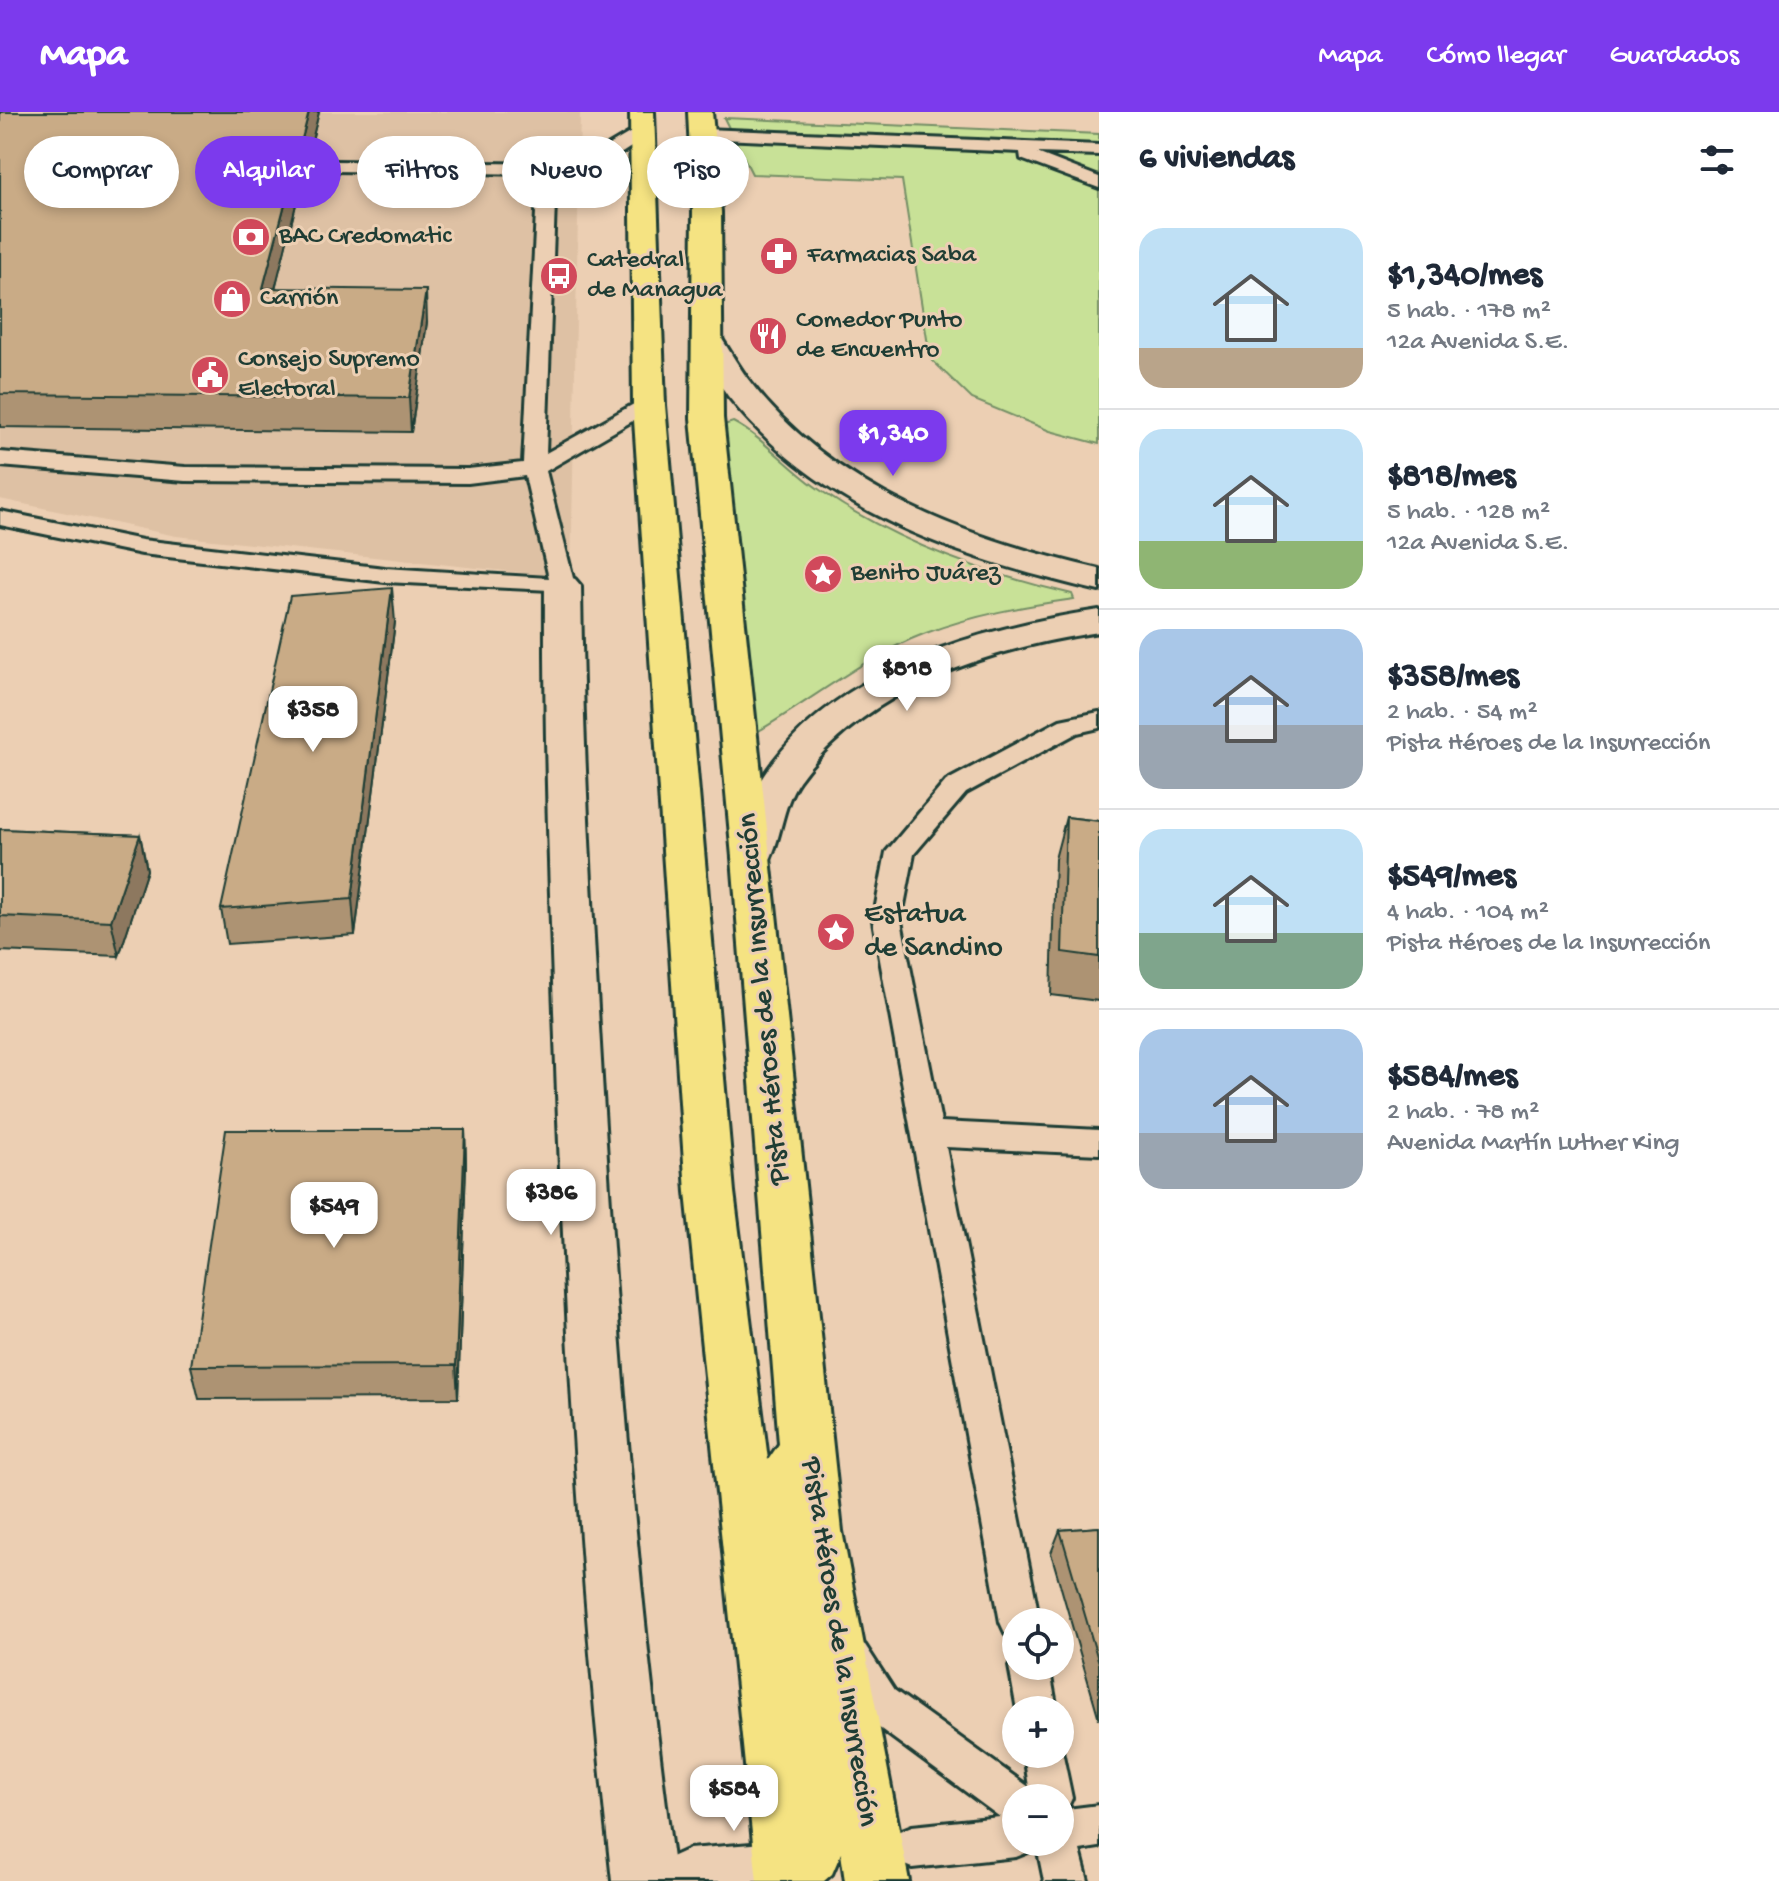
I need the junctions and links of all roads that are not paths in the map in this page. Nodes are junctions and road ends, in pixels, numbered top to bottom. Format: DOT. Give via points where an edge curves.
graph roads {
  1 [pos="643,121"];
  2 [pos="702,123"];
  3 [pos="630,136"];
  4 [pos="1006,148"];
  5 [pos="1099,150"];
  6 [pos="341,166"];
  7 [pos="502,168"];
  8 [pos="1099,183"];
  9 [pos="545,208"];
  10 [pos="707,339"];
  11 [pos="649,405"];
  12 [pos="0,459"];
  13 [pos="534,468"];
  14 [pos="0,518"];
  15 [pos="1099,580"];
  16 [pos="563,586"];
  17 [pos="1099,621"];
  18 [pos="1099,720"];
  19 [pos="752,857"];
  20 [pos="927,1134"];
  21 [pos="1099,1142"];
  22 [pos="804,1430"];
  23 [pos="1017,1608"];
  24 [pos="832,1627"];
  25 [pos="1002,1793"];
  26 [pos="1099,1826"];
  27 [pos="1074,1829"];
  28 [pos="1002,1837"];
  29 [pos="912,1847"];
  30 [pos="1060,1856"];
  31 [pos="795,1878"];
  32 [pos="644,1881"];
  33 [pos="689,1881"];
  34 [pos="877,1881"];
  35 [pos="1066,1881"];
  1 -- 3 [label="lane"];
  1 -- 11 [label="main road"];
  2 -- 4 [label="lane"];
  2 -- 10 [label="main road, Pista Héroes de la Insurrección"];
  4 -- 5 [label="lane"];
  4 -- 8 [label="lane"];
  6 -- 7 [label="lane"];
  9 -- 13 [label="lane"];
  10 -- 15 [label="street" via="726,376 761,415 846,484 977,549"];
  10 -- 19 [label="main road, Pista Héroes de la Insurrección" via="707,418"];
  11 -- 13 [label="lane"];
  11 -- 31 [label="main road" via="710,1192"];
  12 -- 13 [label="lane" via="185,474 468,476"];
  13 -- 16 [label="lane"];
  14 -- 16 [label="lane" via="142,547 385,575"];
  16 -- 32 [label="street" via="562,693 589,1272 630,1779"];
  17 -- 19 [label="street" via="1066,624 955,656 849,712 785,772 766,805"];
  18 -- 20 [label="lane" via="1069,726 956,787 900,852 887,921"];
  19 -- 22 [label="main road, Pista Héroes de la Insurrección"];
  20 -- 21 [label="lane"];
  20 -- 23 [label="lane"];
  22 -- 24 [label="main road, Pista Héroes de la Insurrección" via="814,1531"];
  22 -- 31 [label="main road" via="787,1483 781,1541 817,1812 810,1852"];
  24 -- 25 [label="lane" via="880,1704"];
  24 -- 34 [label="main road, Pista Héroes de la Insurrección"];
  26 -- 27 [label="lane"];
  28 -- 29 [label="lane"];
  30 -- 35 [label="lane"];
  31 -- 33 [label="street"];
}
